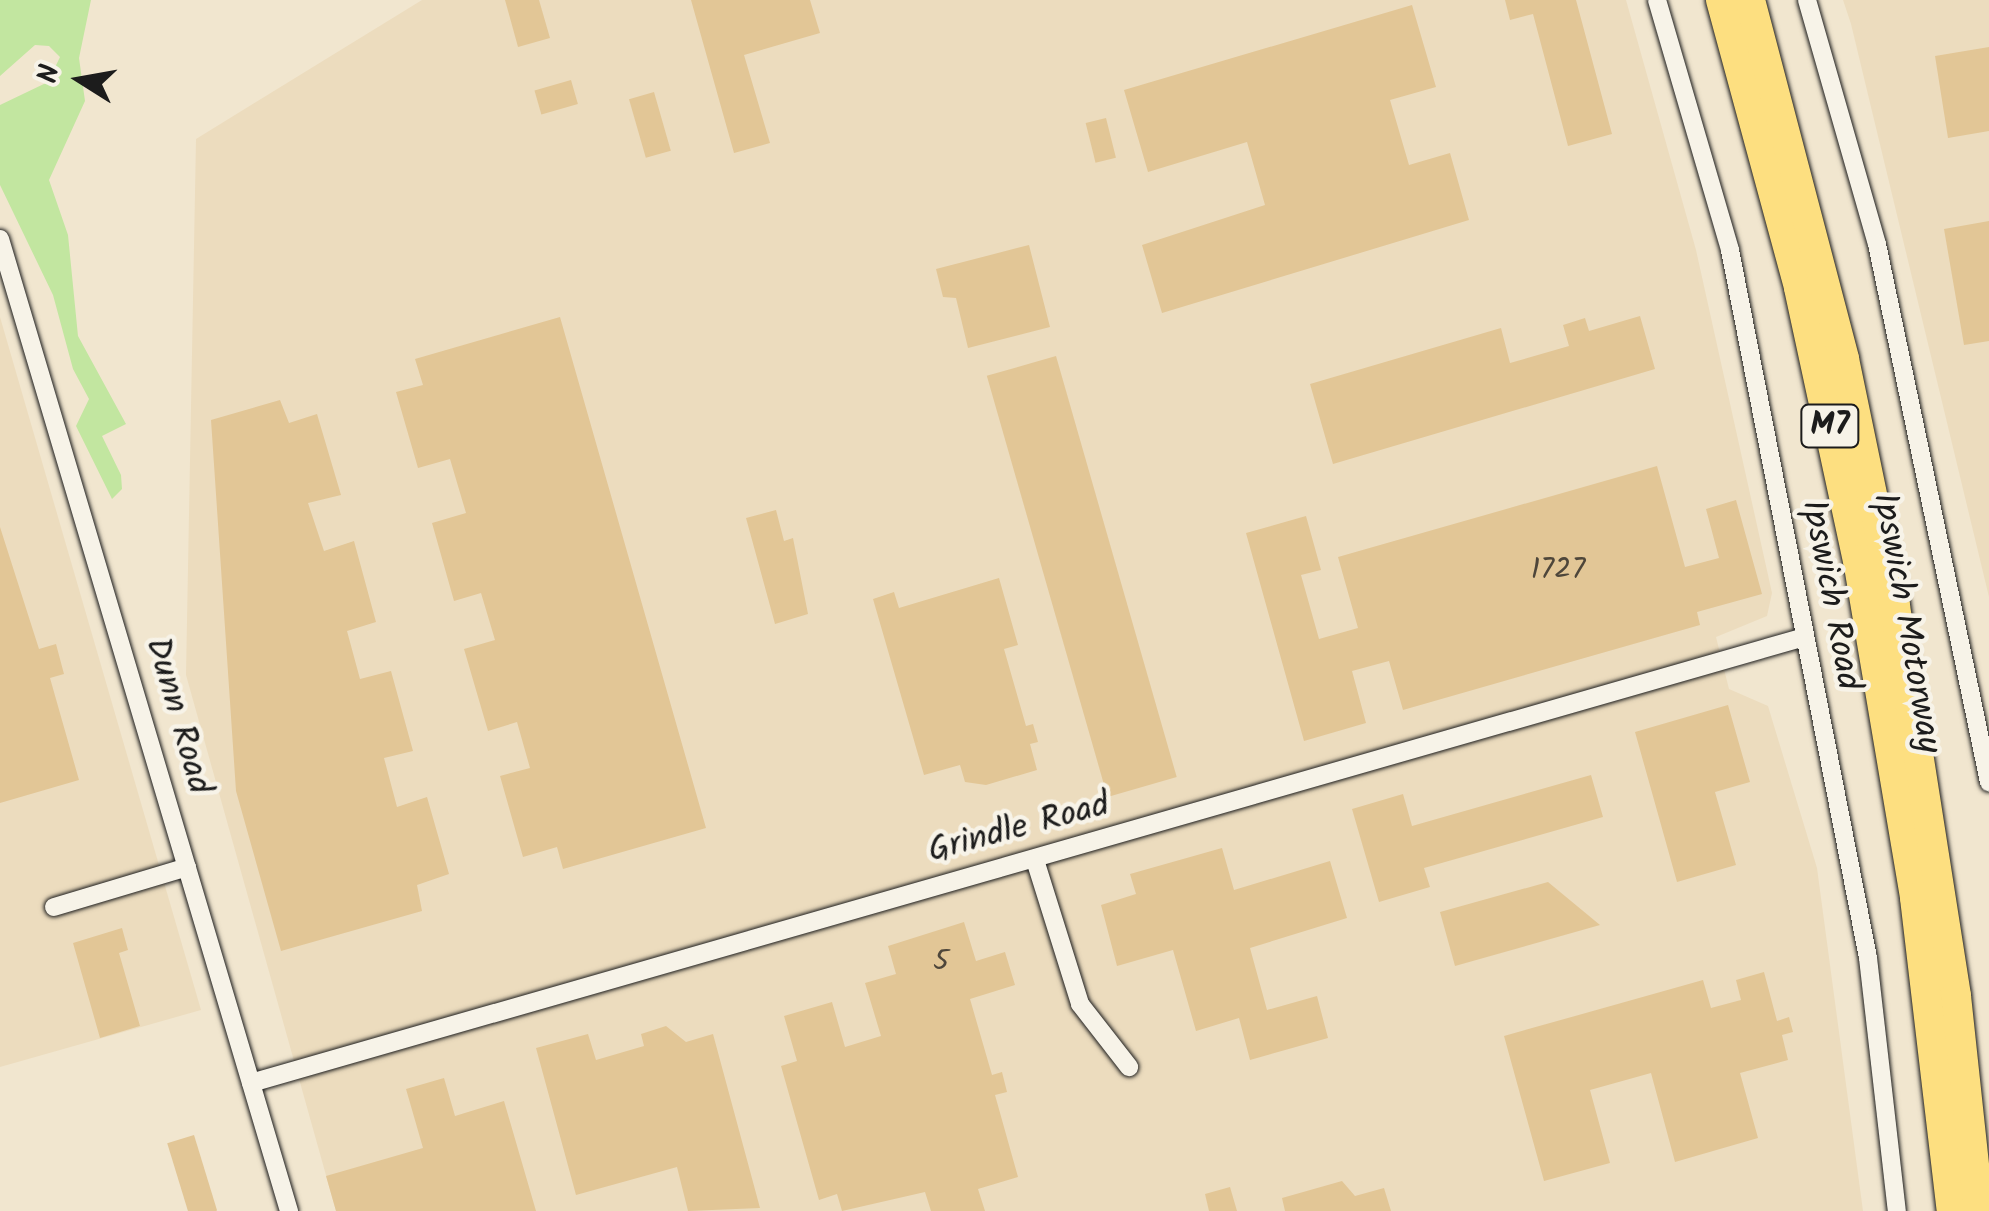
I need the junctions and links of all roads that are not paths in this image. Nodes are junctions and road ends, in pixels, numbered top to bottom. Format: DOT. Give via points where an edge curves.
graph roads {
  1 [pos="1657,0"];
  2 [pos="1721,0"];
  3 [pos="1750,0"];
  4 [pos="1807,0"];
  5 [pos="1,245"];
  6 [pos="1804,637"];
  7 [pos="1989,782"];
  8 [pos="1035,860"];
  9 [pos="187,867"];
  10 [pos="54,907"];
  11 [pos="1129,1068"];
  12 [pos="251,1083"];
  13 [pos="1981,1148"];
  14 [pos="289,1211"];
  15 [pos="1896,1211"];
  16 [pos="1952,1211"];
  17 [pos="1978,1211"];
  1 -- 6 [label="street, Ipswich Road" via="1730,250"];
  2 -- 16 [label="highway, Ipswich Motorway / M7" via="1799,288 1858,560 1916,898"];
  3 -- 13 [label="highway, Ipswich Motorway / M7" via="1844,358 1891,588"];
  4 -- 7 [label="street" via="1877,244"];
  5 -- 9 [label="street, Dunn Road"];
  6 -- 8 [label="street, Grindle Road"];
  6 -- 15 [label="street, Ipswich Road" via="1868,958"];
  8 -- 11 [label="street" via="1080,1004"];
  8 -- 12 [label="street, Grindle Road"];
  9 -- 10 [label="street"];
  9 -- 12 [label="street, Dunn Road"];
  12 -- 14 [label="street, Dunn Road"];
  13 -- 17 [label="highway, Ipswich Motorway / M7"];
}
